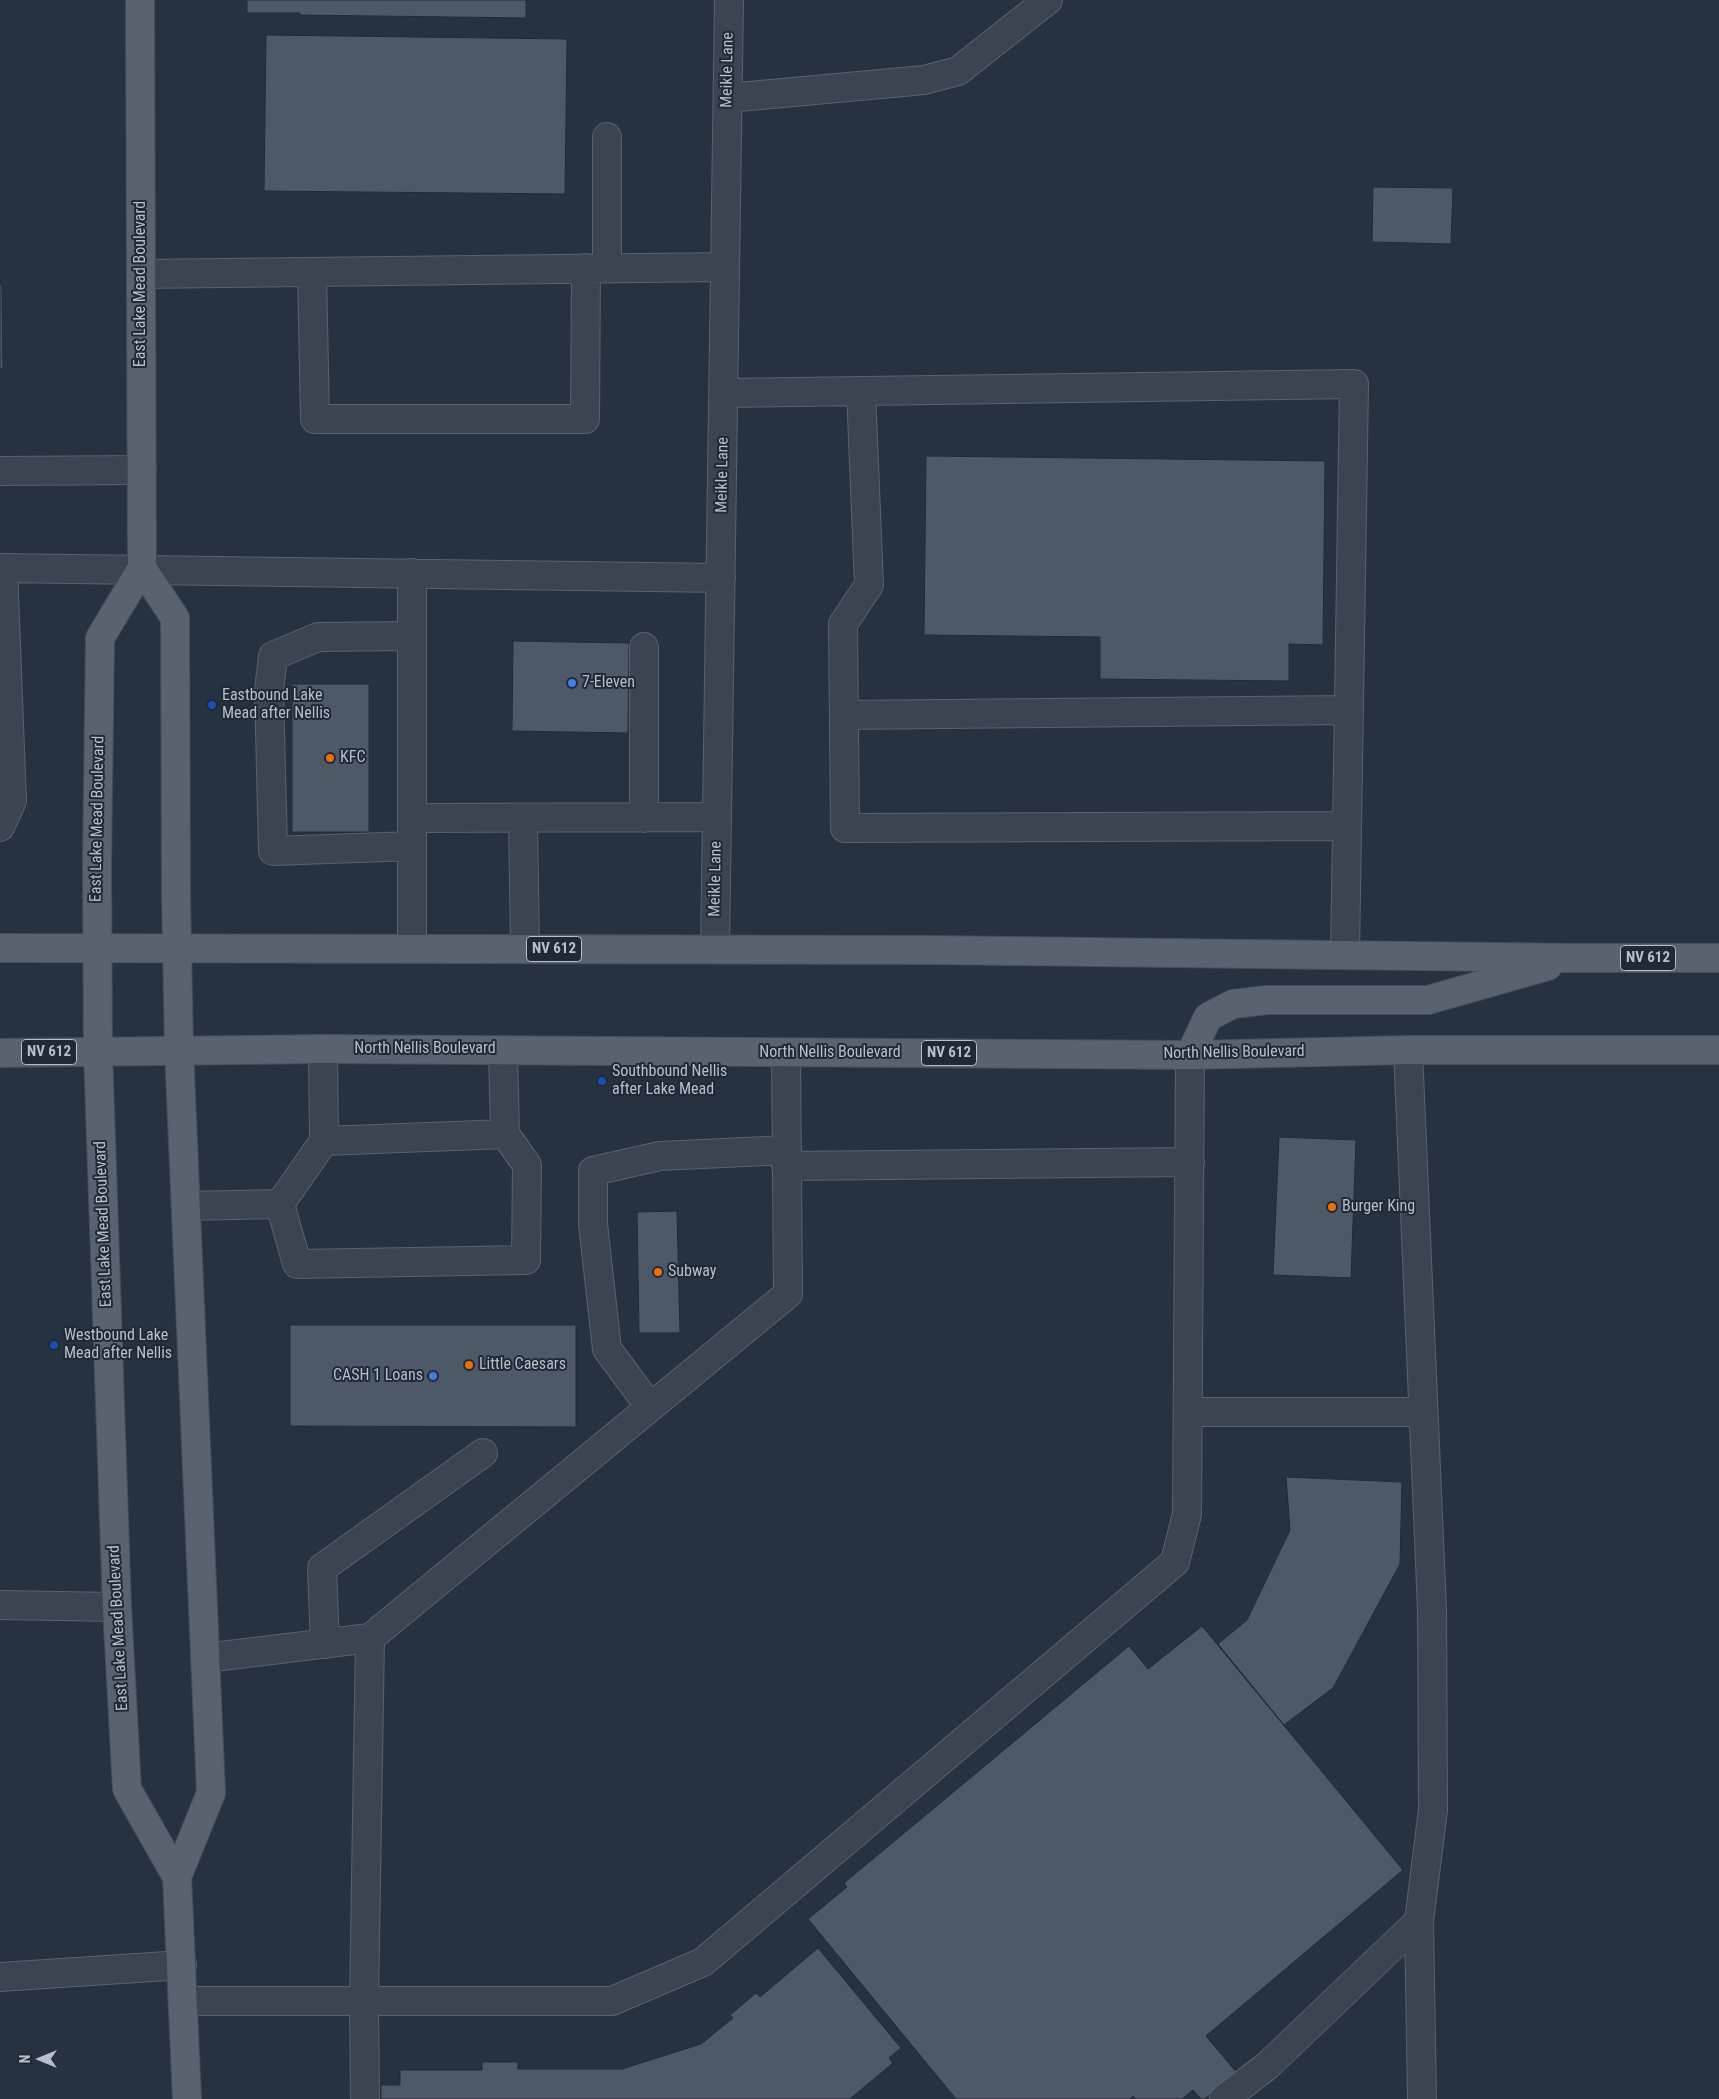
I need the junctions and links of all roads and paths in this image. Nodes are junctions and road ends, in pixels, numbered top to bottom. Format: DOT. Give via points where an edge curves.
graph roads {
  1 [pos="140,0"];
  2 [pos="729,0"];
  3 [pos="1048,0"];
  4 [pos="728,98"];
  5 [pos="607,137"];
  6 [pos="725,267"];
  7 [pos="596,268"];
  8 [pos="312,272"];
  9 [pos="141,274"];
  10 [pos="861,391"];
  11 [pos="724,393"];
  12 [pos="142,470"];
  13 [pos="0,471"];
  14 [pos="1,568"];
  15 [pos="142,568"];
  16 [pos="412,573"];
  17 [pos="721,578"];
  18 [pos="412,636"];
  19 [pos="644,647"];
  20 [pos="4,703"];
  21 [pos="1348,710"];
  22 [pos="844,715"];
  23 [pos="717,817"];
  24 [pos="412,818"];
  25 [pos="523,818"];
  26 [pos="644,818"];
  27 [pos="1347,826"];
  28 [pos="0,827"];
  29 [pos="412,846"];
  30 [pos="0,948"];
  31 [pos="97,948"];
  32 [pos="177,948"];
  33 [pos="412,948"];
  34 [pos="525,949"];
  35 [pos="715,949"];
  36 [pos="1344,955"];
  37 [pos="1576,958"];
  38 [pos="1719,958"];
  39 [pos="323,1049"];
  40 [pos="179,1050"];
  41 [pos="504,1050"];
  42 [pos="1408,1050"];
  43 [pos="1719,1050"];
  44 [pos="98,1052"];
  45 [pos="786,1052"];
  46 [pos="0,1053"];
  47 [pos="1190,1055"];
  48 [pos="505,1134"];
  49 [pos="324,1141"];
  50 [pos="786,1158"];
  51 [pos="1190,1162"];
  52 [pos="280,1204"];
  53 [pos="186,1206"];
  54 [pos="650,1407"];
  55 [pos="1188,1412"];
  56 [pos="1423,1412"];
  57 [pos="483,1453"];
  58 [pos="0,1606"];
  59 [pos="117,1607"];
  60 [pos="370,1638"];
  61 [pos="325,1644"];
  62 [pos="205,1658"];
  63 [pos="177,1877"];
  64 [pos="1419,1921"];
  65 [pos="182,1964"];
  66 [pos="0,1977"];
  67 [pos="183,2001"];
  68 [pos="364,2001"];
  69 [pos="187,2099"];
  70 [pos="365,2099"];
  71 [pos="1224,2099"];
  72 [pos="1422,2099"];
  1 -- 9 [label="main road, East Lake Mead Boulevard"];
  2 -- 4 [label="street, Meikle Lane"];
  3 -- 4 [label="street" via="958,71 924,80"];
  4 -- 6 [label="street, Meikle Lane"];
  5 -- 7 [label="street"];
  6 -- 7 [label="street"];
  6 -- 11 [label="street, Meikle Lane"];
  7 -- 8 [label="street"];
  7 -- 8 [label="street" via="585,419 315,419"];
  8 -- 9 [label="street"];
  9 -- 12 [label="main road, East Lake Mead Boulevard"];
  10 -- 11 [label="street"];
  10 -- 21 [label="street" via="1354,384"];
  10 -- 22 [label="street" via="869,585 843,624"];
  11 -- 17 [label="street, Meikle Lane"];
  12 -- 13 [label="street"];
  12 -- 15 [label="main road, East Lake Mead Boulevard"];
  14 -- 15 [label="street"];
  14 -- 20 [label="street"];
  15 -- 16 [label="street"];
  15 -- 31 [label="main road, East Lake Mead Boulevard" via="100,638"];
  15 -- 32 [label="main road, East Lake Mead Boulevard" via="175,618"];
  16 -- 17 [label="street"];
  16 -- 18 [label="street"];
  17 -- 23 [label="street, Meikle Lane"];
  18 -- 24 [label="street"];
  18 -- 29 [label="street" via="318,638 273,656 269,691 273,851"];
  19 -- 26 [label="street"];
  20 -- 28 [label="street" via="12,801"];
  21 -- 22 [label="street"];
  21 -- 27 [label="street"];
  22 -- 27 [label="street" via="845,828"];
  23 -- 26 [label="street"];
  23 -- 35 [label="street, Meikle Lane"];
  24 -- 25 [label="street"];
  24 -- 29 [label="street"];
  25 -- 26 [label="street"];
  25 -- 34 [label="street"];
  27 -- 36 [label="street"];
  29 -- 33 [label="street"];
  30 -- 31 [label="main road, NV 612"];
  31 -- 32 [label="main road, NV 612"];
  31 -- 44 [label="main road, East Lake Mead Boulevard"];
  32 -- 33 [label="main road, NV 612"];
  32 -- 40 [label="main road, East Lake Mead Boulevard"];
  33 -- 34 [label="main road, NV 612"];
  34 -- 35 [label="main road, NV 612"];
  35 -- 36 [label="main road, NV 612"];
  36 -- 37 [label="main road, NV 612"];
  37 -- 38 [label="main road, NV 612"];
  37 -- 47 [label="main road" via="1428,1000 1267,1000 1233,1004 1208,1017"];
  39 -- 40 [label="main road, North Nellis Boulevard / NV 612"];
  39 -- 41 [label="main road, North Nellis Boulevard / NV 612"];
  39 -- 49 [label="street"];
  40 -- 44 [label="main road, North Nellis Boulevard / NV 612"];
  40 -- 53 [label="main road, East Lake Mead Boulevard"];
  41 -- 45 [label="main road, North Nellis Boulevard / NV 612"];
  41 -- 48 [label="street"];
  42 -- 43 [label="main road, North Nellis Boulevard / NV 612"];
  42 -- 47 [label="main road, North Nellis Boulevard / NV 612"];
  42 -- 56 [label="street"];
  44 -- 46 [label="main road, North Nellis Boulevard / NV 612"];
  44 -- 59 [label="main road, East Lake Mead Boulevard"];
  45 -- 47 [label="main road, North Nellis Boulevard / NV 612"];
  45 -- 50 [label="street"];
  47 -- 51 [label="street"];
  48 -- 49 [label="street"];
  48 -- 52 [label="street" via="527,1165 526,1260 296,1264"];
  49 -- 52 [label="street"];
  50 -- 51 [label="street"];
  50 -- 54 [label="street" via="788,1294"];
  50 -- 54 [label="street" via="660,1156 593,1171 593,1224 607,1349"];
  51 -- 55 [label="street"];
  52 -- 53 [label="street"];
  53 -- 62 [label="main road, East Lake Mead Boulevard"];
  54 -- 60 [label="street"];
  55 -- 56 [label="street"];
  55 -- 68 [label="street" via="1187,1514 1176,1562 703,1962 612,2001"];
  56 -- 64 [label="street" via="1432,1609 1433,1810"];
  57 -- 61 [label="street" via="322,1568"];
  58 -- 59 [label="street"];
  59 -- 63 [label="main road, East Lake Mead Boulevard" via="128,1789"];
  60 -- 61 [label="street"];
  60 -- 68 [label="street"];
  61 -- 62 [label="street"];
  62 -- 63 [label="main road, East Lake Mead Boulevard" via="211,1793"];
  63 -- 65 [label="main road, East Lake Mead Boulevard"];
  64 -- 71 [label="street" via="1267,2066"];
  64 -- 72 [label="street"];
  65 -- 66 [label="street"];
  65 -- 67 [label="main road, East Lake Mead Boulevard"];
  67 -- 68 [label="street"];
  67 -- 69 [label="main road, East Lake Mead Boulevard"];
  68 -- 70 [label="street"];
}
